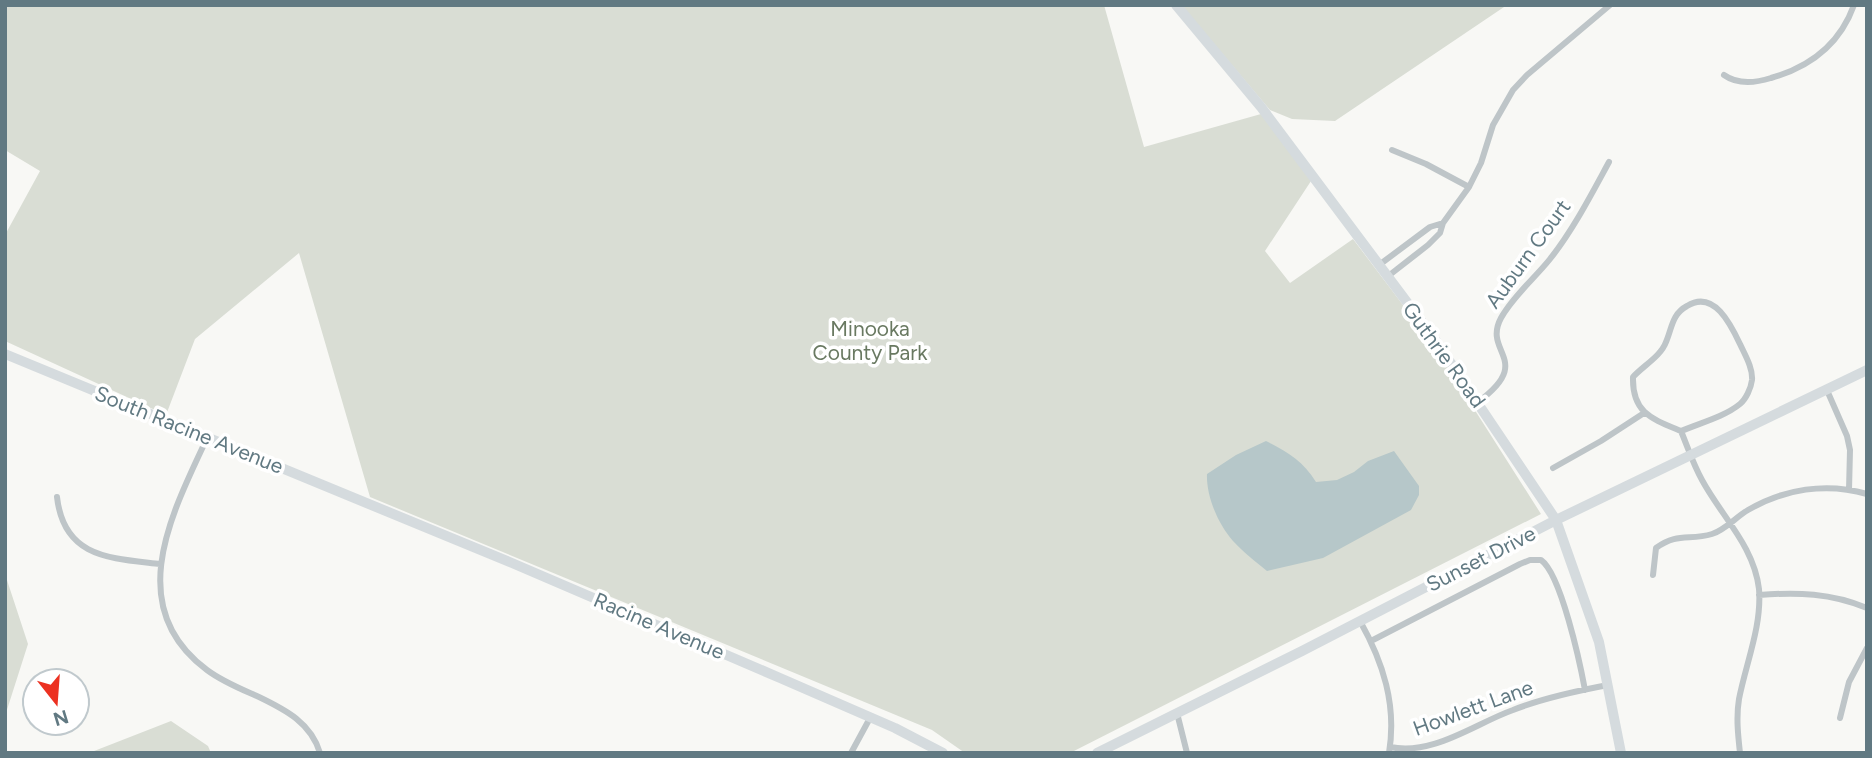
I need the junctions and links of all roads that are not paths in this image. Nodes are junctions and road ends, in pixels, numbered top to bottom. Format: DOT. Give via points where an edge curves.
graph roads {
  1 [pos="1176,5"];
  2 [pos="1610,5"];
  3 [pos="1854,5"];
  4 [pos="1841,32"];
  5 [pos="1850,37"];
  6 [pos="1724,75"];
  7 [pos="1392,150"];
  8 [pos="1609,162"];
  9 [pos="1469,187"];
  10 [pos="1443,223"];
  11 [pos="1409,243"];
  12 [pos="1416,254"];
  13 [pos="1378,265"];
  14 [pos="1387,277"];
  15 [pos="5,354"];
  16 [pos="1867,370"];
  17 [pos="1826,388"];
  18 [pos="1478,402"];
  19 [pos="1644,413"];
  20 [pos="1681,431"];
  21 [pos="207,438"];
  22 [pos="1689,455"];
  23 [pos="1553,468"];
  24 [pos="1849,490"];
  25 [pos="1867,494"];
  26 [pos="57,497"];
  27 [pos="373,505"];
  28 [pos="1556,520"];
  29 [pos="1730,522"];
  30 [pos="160,564"];
  31 [pos="1653,576"];
  32 [pos="1759,595"];
  33 [pos="1867,608"];
  34 [pos="1360,621"];
  35 [pos="1371,641"];
  36 [pos="1867,648"];
  37 [pos="1608,685"];
  38 [pos="1585,690"];
  39 [pos="1177,713"];
  40 [pos="870,718"];
  41 [pos="1840,718"];
  42 [pos="1389,750"];
  43 [pos="320,753"];
  44 [pos="851,753"];
  45 [pos="943,753"];
  46 [pos="1097,753"];
  47 [pos="1187,753"];
  48 [pos="1621,753"];
  49 [pos="1740,753"];
  1 -- 13 [label="street, Guthrie Road"];
  2 -- 9 [label="street" via="1513,90 1496,117"];
  3 -- 4 [label="street"];
  4 -- 5 [label="street"];
  4 -- 6 [label="street" via="1811,62 1786,74 1741,82"];
  7 -- 9 [label="street"];
  8 -- 18 [label="street, Auburn Court" via="1557,249 1502,317 1497,332 1505,374"];
  9 -- 10 [label="street"];
  10 -- 11 [label="street"];
  10 -- 12 [label="street" via="1436,238"];
  11 -- 12 [label="street"];
  11 -- 13 [label="street"];
  12 -- 14 [label="street"];
  13 -- 14 [label="street, Guthrie Road"];
  14 -- 18 [label="street, Guthrie Road"];
  15 -- 21 [label="street, South Racine Avenue"];
  16 -- 17 [label="street, Sunset Drive"];
  17 -- 22 [label="street, Sunset Drive"];
  17 -- 24 [label="street" via="1847,436"];
  18 -- 28 [label="street, Guthrie Road"];
  19 -- 20 [label="street"];
  19 -- 20 [label="street" via="1633,393 1633,377 1666,345 1670,324 1688,305 1701,301 1718,309 1728,318 1749,363 1750,390 1741,403"];
  19 -- 23 [label="street"];
  20 -- 22 [label="street"];
  21 -- 27 [label="street, South Racine Avenue"];
  21 -- 30 [label="street" via="167,532"];
  22 -- 28 [label="street, Sunset Drive"];
  22 -- 29 [label="street"];
  24 -- 25 [label="street"];
  24 -- 29 [label="street" via="1796,491 1751,508"];
  26 -- 30 [label="street" via="64,527 83,547 115,559"];
  27 -- 40 [label="street, Racine Avenue"];
  28 -- 34 [label="street, Sunset Drive"];
  28 -- 37 [label="street, Guthrie Road" via="1587,604"];
  29 -- 31 [label="street" via="1712,534 1674,538 1656,548"];
  29 -- 32 [label="street" via="1754,564"];
  30 -- 43 [label="street" via="165,613 186,651 219,678 296,718 312,733"];
  32 -- 33 [label="street" via="1817,594"];
  32 -- 49 [label="street" via="1756,631 1739,701"];
  34 -- 35 [label="street"];
  34 -- 39 [label="street, Sunset Drive"];
  35 -- 38 [label="street" via="1520,564 1541,560 1550,569 1561,598"];
  35 -- 42 [label="street" via="1386,680"];
  36 -- 41 [label="street" via="1849,682"];
  37 -- 38 [label="street, Howlett Lane"];
  37 -- 48 [label="street, Guthrie Road"];
  38 -- 42 [label="street, Howlett Lane" via="1512,710 1436,744"];
  39 -- 46 [label="street, Sunset Drive"];
  39 -- 47 [label="street"];
  40 -- 44 [label="street"];
  40 -- 45 [label="street, Racine Avenue"];
}
